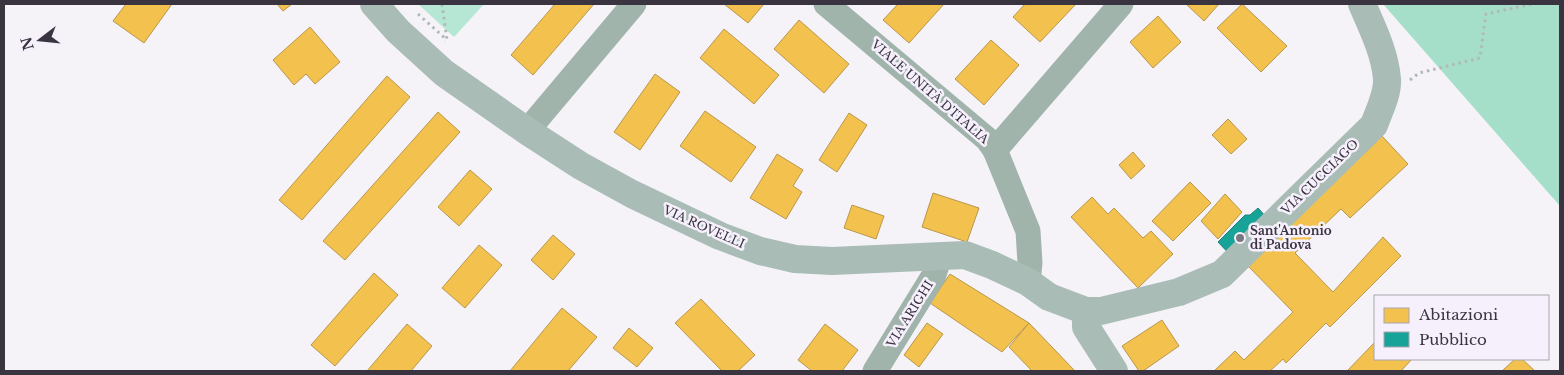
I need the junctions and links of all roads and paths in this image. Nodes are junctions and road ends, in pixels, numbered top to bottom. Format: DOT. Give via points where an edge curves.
graph roads {
  1 [pos="374,4"];
  2 [pos="826,4"];
  3 [pos="1119,4"];
  4 [pos="1362,4"];
  5 [pos="1533,4"];
  6 [pos="632,6"];
  7 [pos="416,12"];
  8 [pos="447,40"];
  9 [pos="1383,102"];
  10 [pos="527,131"];
  11 [pos="996,150"];
  12 [pos="940,255"];
  13 [pos="1028,282"];
  14 [pos="1086,311"];
  15 [pos="875,371"];
  16 [pos="1114,371"];
  1 -- 10 [label="street, VIA ROVELLI" via="398,32 444,72"];
  2 -- 11 [label="street, VIALE UNITÀ D'ITALIA"];
  3 -- 11 [label="street"];
  4 -- 9 [label="street, VIA CUCCIAGO" via="1377,39 1387,80"];
  5 -- 9 [label="path" via="1486,14 1480,58 1419,73"];
  6 -- 10 [label="street"];
  7 -- 8 [label="path"];
  9 -- 14 [label="street, VIA CUCCIAGO" via="1374,125 1222,274 1179,292 1101,311"];
  10 -- 12 [label="street, VIA ROVELLI" via="580,166 632,194 720,236 760,251 795,259 832,261"];
  11 -- 13 [label="street, VIALE UNITÀ D'ITALIA" via="1028,231"];
  12 -- 13 [label="street, VIA ROVELLI" via="964,255"];
  12 -- 15 [label="street, VIA ARIGHI" via="934,275"];
  13 -- 14 [label="street, VIA ROVELLI" via="1049,297"];
  14 -- 16 [label="street" via="1086,327"];
}
